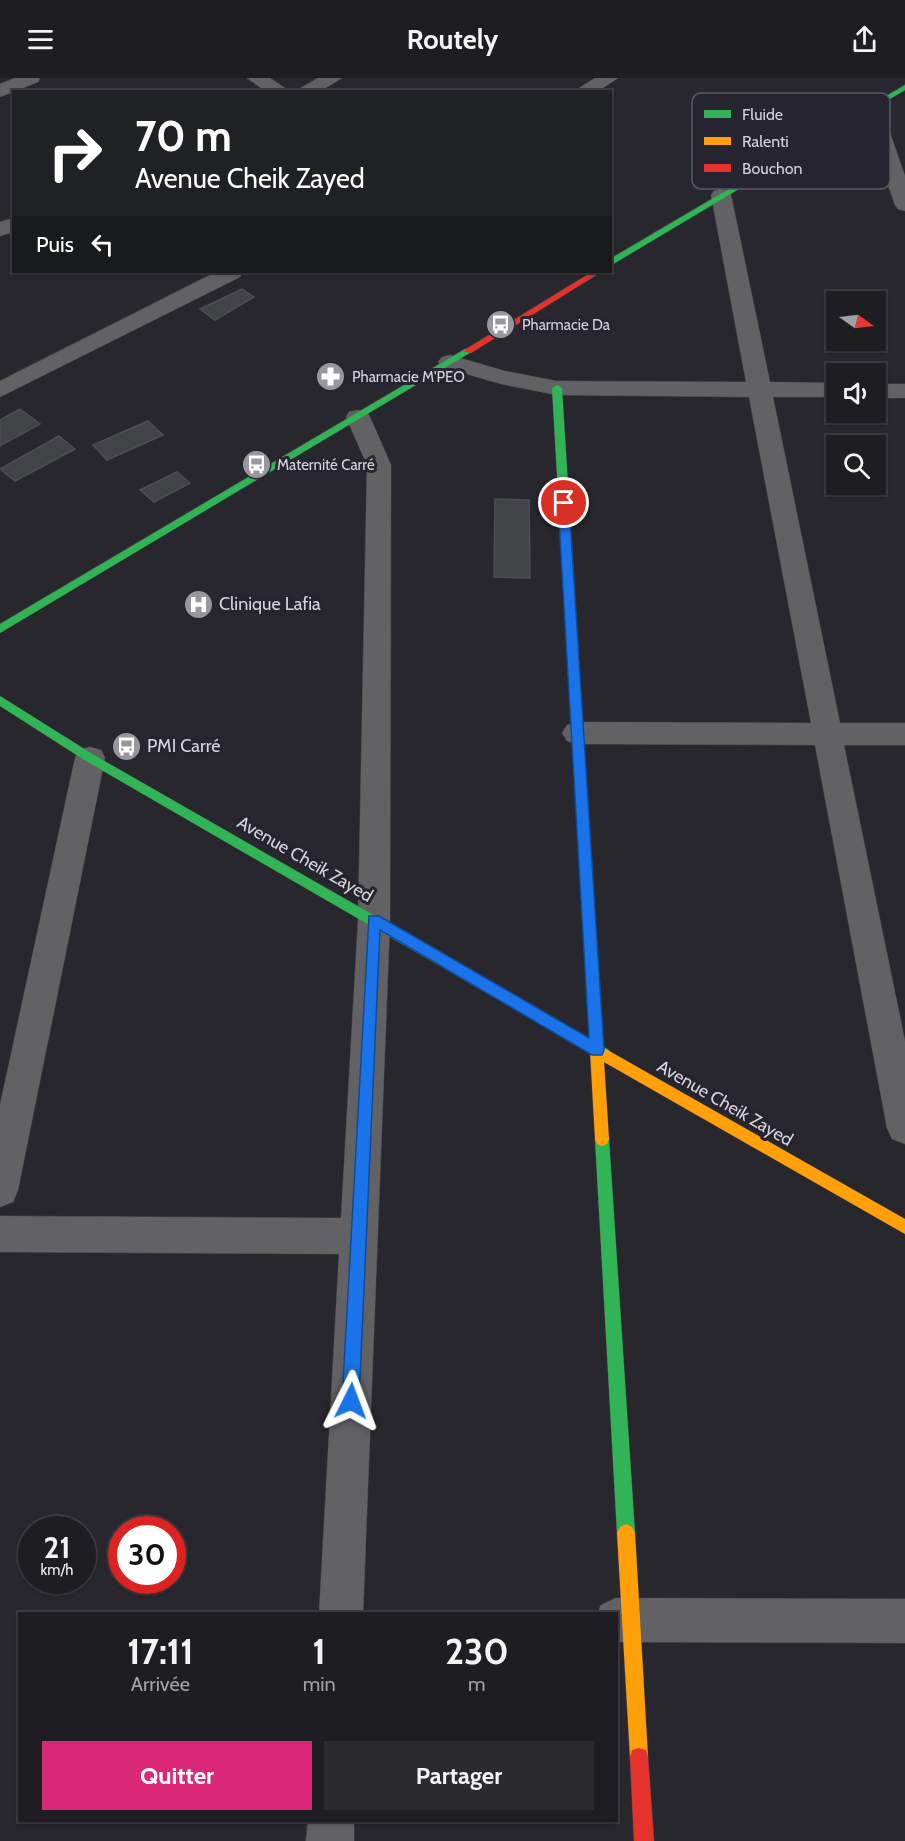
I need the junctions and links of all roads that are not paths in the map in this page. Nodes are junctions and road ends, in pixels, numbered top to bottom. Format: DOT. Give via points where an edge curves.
graph roads {
  1 [pos="31,78"];
  2 [pos="256,78"];
  3 [pos="333,78"];
  4 [pos="609,78"];
  5 [pos="905,87"];
  6 [pos="2,88"];
  7 [pos="278,90"];
  8 [pos="307,90"];
  9 [pos="586,90"];
  10 [pos="890,95"];
  11 [pos="890,162"];
  12 [pos="731,189"];
  13 [pos="721,195"];
  14 [pos="905,206"];
  15 [pos="612,262"];
  16 [pos="230,273"];
  17 [pos="593,273"];
  18 [pos="450,362"];
  19 [pos="557,388"];
  20 [pos="0,390"];
  21 [pos="759,390"];
  22 [pos="826,390"];
  23 [pos="886,391"];
  24 [pos="905,391"];
  25 [pos="358,417"];
  26 [pos="0,629"];
  27 [pos="0,700"];
  28 [pos="578,733"];
  29 [pos="828,734"];
  30 [pos="905,734"];
  31 [pos="90,758"];
  32 [pos="374,920"];
  33 [pos="597,1050"];
  34 [pos="905,1128"];
  35 [pos="0,1190"];
  36 [pos="905,1227"];
  37 [pos="0,1234"];
  38 [pos="358,1236"];
  39 [pos="341,1612"];
  40 [pos="624,1620"];
  41 [pos="905,1621"];
  42 [pos="331,1822"];
  43 [pos="330,1841"];
  44 [pos="644,1841"];
  1 -- 6 [label="street"];
  2 -- 7 [label="street"];
  3 -- 8 [label="street"];
  4 -- 9 [label="street"];
  5 -- 10 [label="street"];
  11 -- 14 [label="street"];
  12 -- 13 [label="street"];
  13 -- 15 [label="street"];
  13 -- 21 [label="street"];
  16 -- 20 [label="street"];
  17 -- 18 [label="street"];
  18 -- 19 [label="street"];
  18 -- 25 [label="street"];
  19 -- 21 [label="street"];
  19 -- 28 [label="street"];
  21 -- 22 [label="street"];
  21 -- 29 [label="street"];
  23 -- 24 [label="street"];
  25 -- 26 [label="street"];
  25 -- 32 [label="street" via="379,465"];
  27 -- 31 [label="street, Avenue Cheik Zayed"];
  28 -- 29 [label="street"];
  28 -- 33 [label="street"];
  29 -- 30 [label="street"];
  29 -- 34 [label="street"];
  31 -- 32 [label="street, Avenue Cheik Zayed"];
  31 -- 35 [label="street"];
  32 -- 33 [label="street, Avenue Cheik Zayed"];
  32 -- 38 [label="street"];
  33 -- 36 [label="street, Avenue Cheik Zayed"];
  33 -- 40 [label="street"];
  37 -- 38 [label="street"];
  38 -- 39 [label="street"];
  40 -- 41 [label="street"];
  40 -- 44 [label="street"];
  42 -- 43 [label="street"];
}
